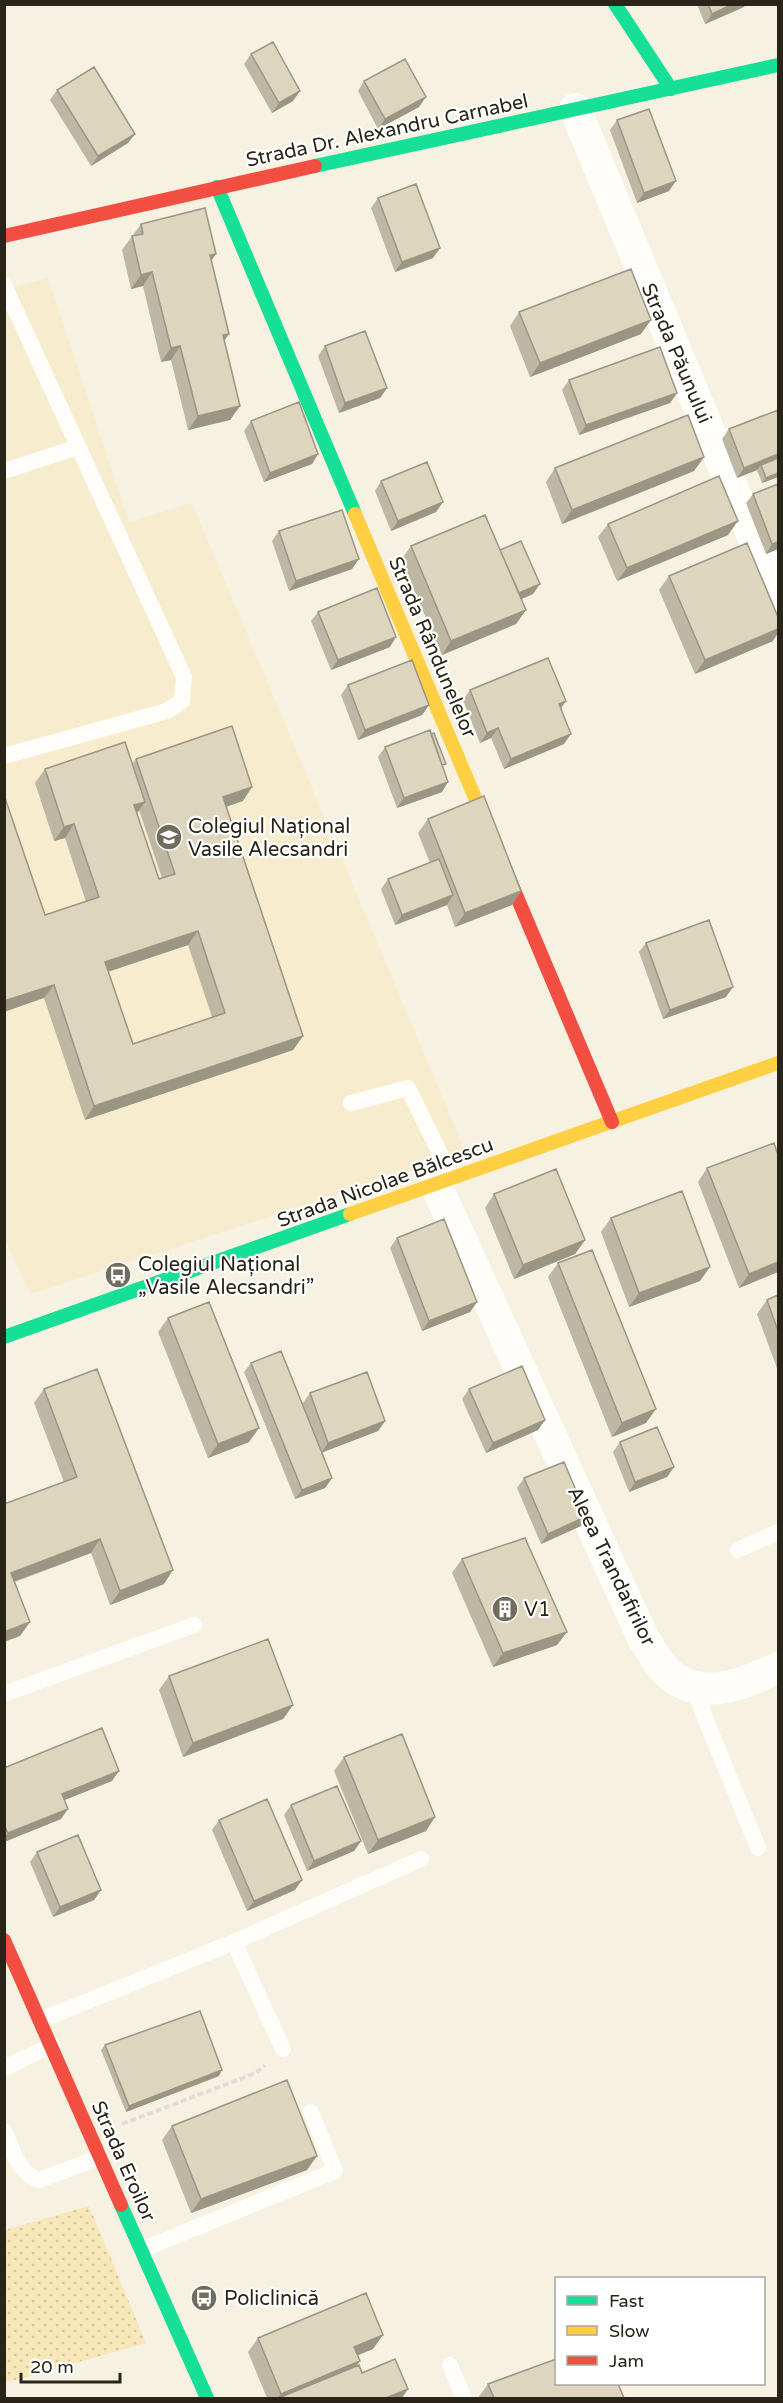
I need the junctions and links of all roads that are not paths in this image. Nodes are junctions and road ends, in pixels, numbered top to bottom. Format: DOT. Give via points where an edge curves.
graph roads {
  1 [pos="615,4"];
  2 [pos="778,65"];
  3 [pos="670,89"];
  4 [pos="575,109"];
  5 [pos="217,187"];
  6 [pos="4,236"];
  7 [pos="4,285"];
  8 [pos="78,447"];
  9 [pos="4,471"];
  10 [pos="778,597"];
  11 [pos="4,756"];
  12 [pos="778,1063"];
  13 [pos="351,1103"];
  14 [pos="612,1122"];
  15 [pos="444,1182"];
  16 [pos="4,1337"];
  17 [pos="778,1532"];
  18 [pos="738,1550"];
  19 [pos="194,1625"];
  20 [pos="778,1668"];
  21 [pos="693,1688"];
  22 [pos="4,1694"];
  23 [pos="758,1848"];
  24 [pos="421,1859"];
  25 [pos="4,1940"];
  26 [pos="234,1942"];
  27 [pos="41,2020"];
  28 [pos="52,2045"];
  29 [pos="284,2049"];
  30 [pos="4,2068"];
  31 [pos="311,2112"];
  32 [pos="4,2131"];
  33 [pos="101,2157"];
  34 [pos="141,2250"];
  35 [pos="450,2365"];
  36 [pos="207,2398"];
  37 [pos="464,2398"];
  1 -- 3 [label="street"];
  2 -- 3 [label="street, Strada Dr. Alexandru Carnabel"];
  3 -- 4 [label="street, Strada Dr. Alexandru Carnabel"];
  4 -- 5 [label="street, Strada Dr. Alexandru Carnabel"];
  4 -- 10 [label="street, Strada Păunului"];
  5 -- 6 [label="street, Strada Dr. Alexandru Carnabel"];
  5 -- 14 [label="street, Strada Rândunelelor"];
  7 -- 8 [label="lane"];
  8 -- 9 [label="lane"];
  8 -- 11 [label="lane" via="184,677 182,701 167,711"];
  12 -- 14 [label="street, Strada Nicolae Bălcescu"];
  13 -- 15 [label="lane" via="408,1088"];
  14 -- 15 [label="street, Strada Nicolae Bălcescu"];
  15 -- 16 [label="street, Strada Nicolae Bălcescu"];
  15 -- 21 [label="street, Aleea Trandafirilor" via="645,1640 668,1673"];
  17 -- 18 [label="lane"];
  19 -- 22 [label="lane"];
  20 -- 21 [label="street" via="728,1688"];
  21 -- 23 [label="lane"];
  24 -- 26 [label="lane"];
  25 -- 27 [label="street, Strada Eroilor"];
  26 -- 27 [label="lane"];
  26 -- 29 [label="lane"];
  27 -- 28 [label="street, Strada Eroilor"];
  28 -- 30 [label="lane"];
  28 -- 33 [label="street, Strada Eroilor"];
  31 -- 34 [label="lane" via="335,2171"];
  32 -- 33 [label="lane" via="20,2167 39,2180"];
  33 -- 34 [label="street, Strada Eroilor"];
  34 -- 36 [label="street, Strada Eroilor"];
  35 -- 37 [label="lane"];
}
